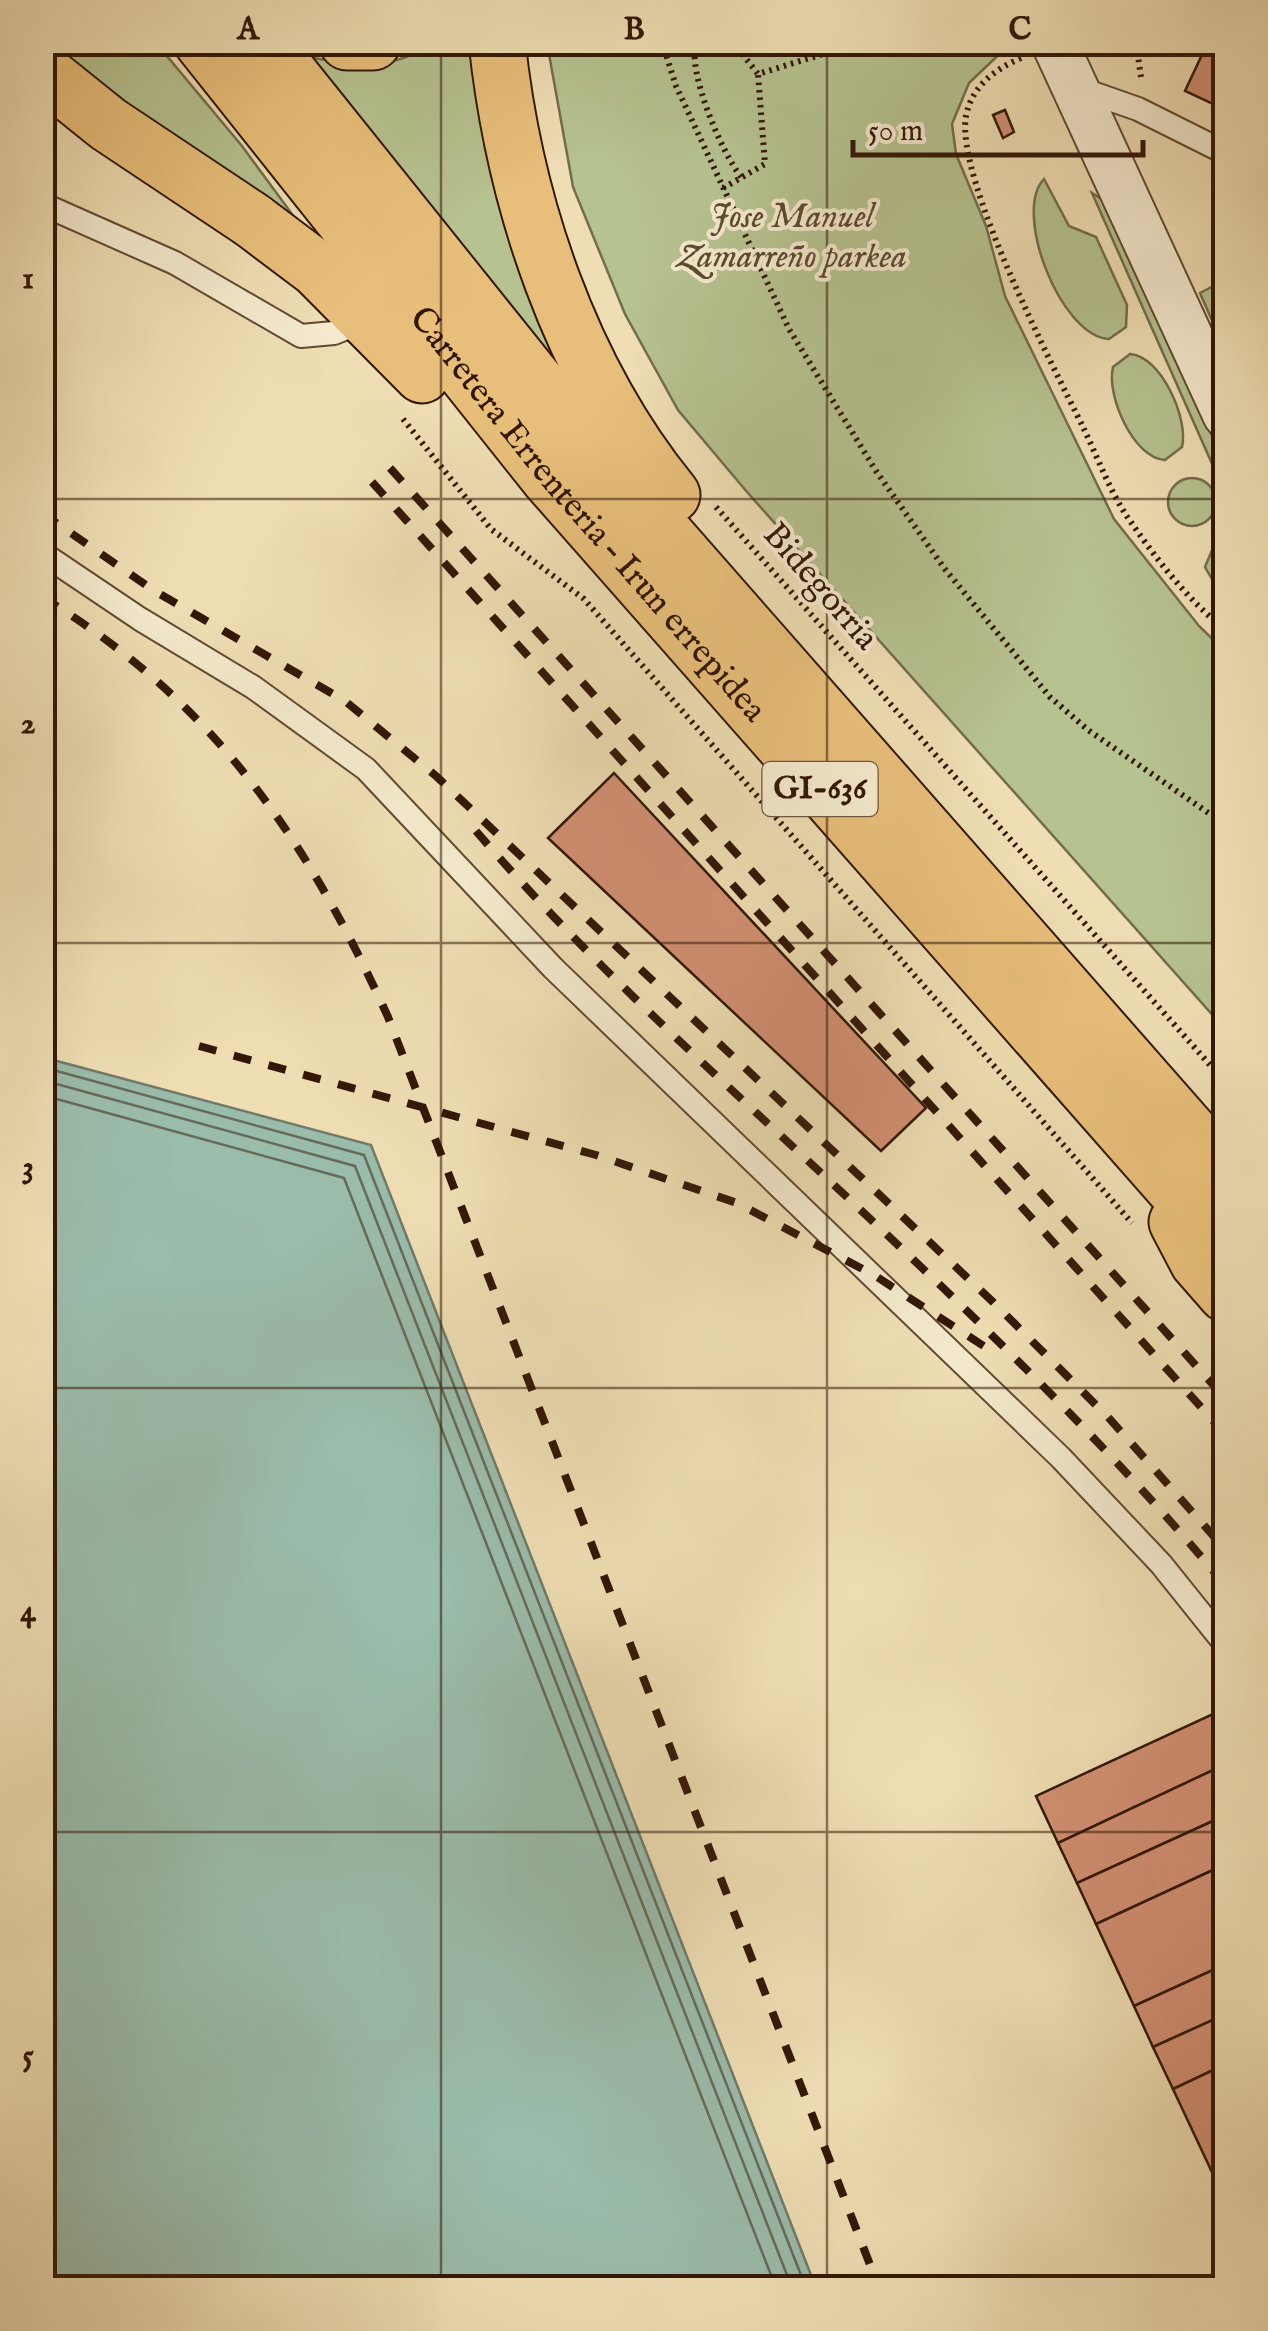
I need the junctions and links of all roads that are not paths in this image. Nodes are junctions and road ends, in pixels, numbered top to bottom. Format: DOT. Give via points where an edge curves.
graph roads {
  1 [pos="202,42"];
  2 [pos="264,42"];
  3 [pos="347,42"];
  4 [pos="373,42"];
  5 [pos="497,42"];
  6 [pos="1055,44"];
  7 [pos="42,71"];
  8 [pos="1075,87"];
  9 [pos="1226,152"];
  10 [pos="42,204"];
  11 [pos="370,318"];
  12 [pos="1226,415"];
  13 [pos="548,477"];
  14 [pos="42,553"];
  15 [pos="740,619"];
  16 [pos="1147,1161"];
  17 [pos="1226,1173"];
  18 [pos="1226,1246"];
  19 [pos="1226,1294"];
  20 [pos="1226,1645"];
  1 -- 13 [label="main road, Carretera Errenteria – Irun errepidea / GI-636"];
  2 -- 15 [label="main road, Carretera Errenteria – Irun errepidea / GI-636" via="462,294"];
  3 -- 4 [label="main road"];
  5 -- 15 [label="main road" via="531,217 575,334 615,414 706,536"];
  6 -- 8 [label="street"];
  7 -- 11 [label="main road, bridge" via="317,268"];
  8 -- 9 [label="lane"];
  8 -- 12 [label="street"];
  10 -- 11 [label="lane" via="175,263 301,336 334,333"];
  11 -- 13 [label="main road" via="467,422"];
  13 -- 16 [label="main road, Carretera Errenteria – Irun errepidea / GI-636"];
  14 -- 20 [label="lane" via="253,687 366,769 554,968 1060,1458 1161,1564"];
  15 -- 17 [label="main road, Carretera Errenteria – Irun errepidea / GI-636"];
  16 -- 18 [label="main road, Carretera Errenteria – Irun errepidea / GI-636"];
  16 -- 19 [label="main road" via="1198,1262"];
}
